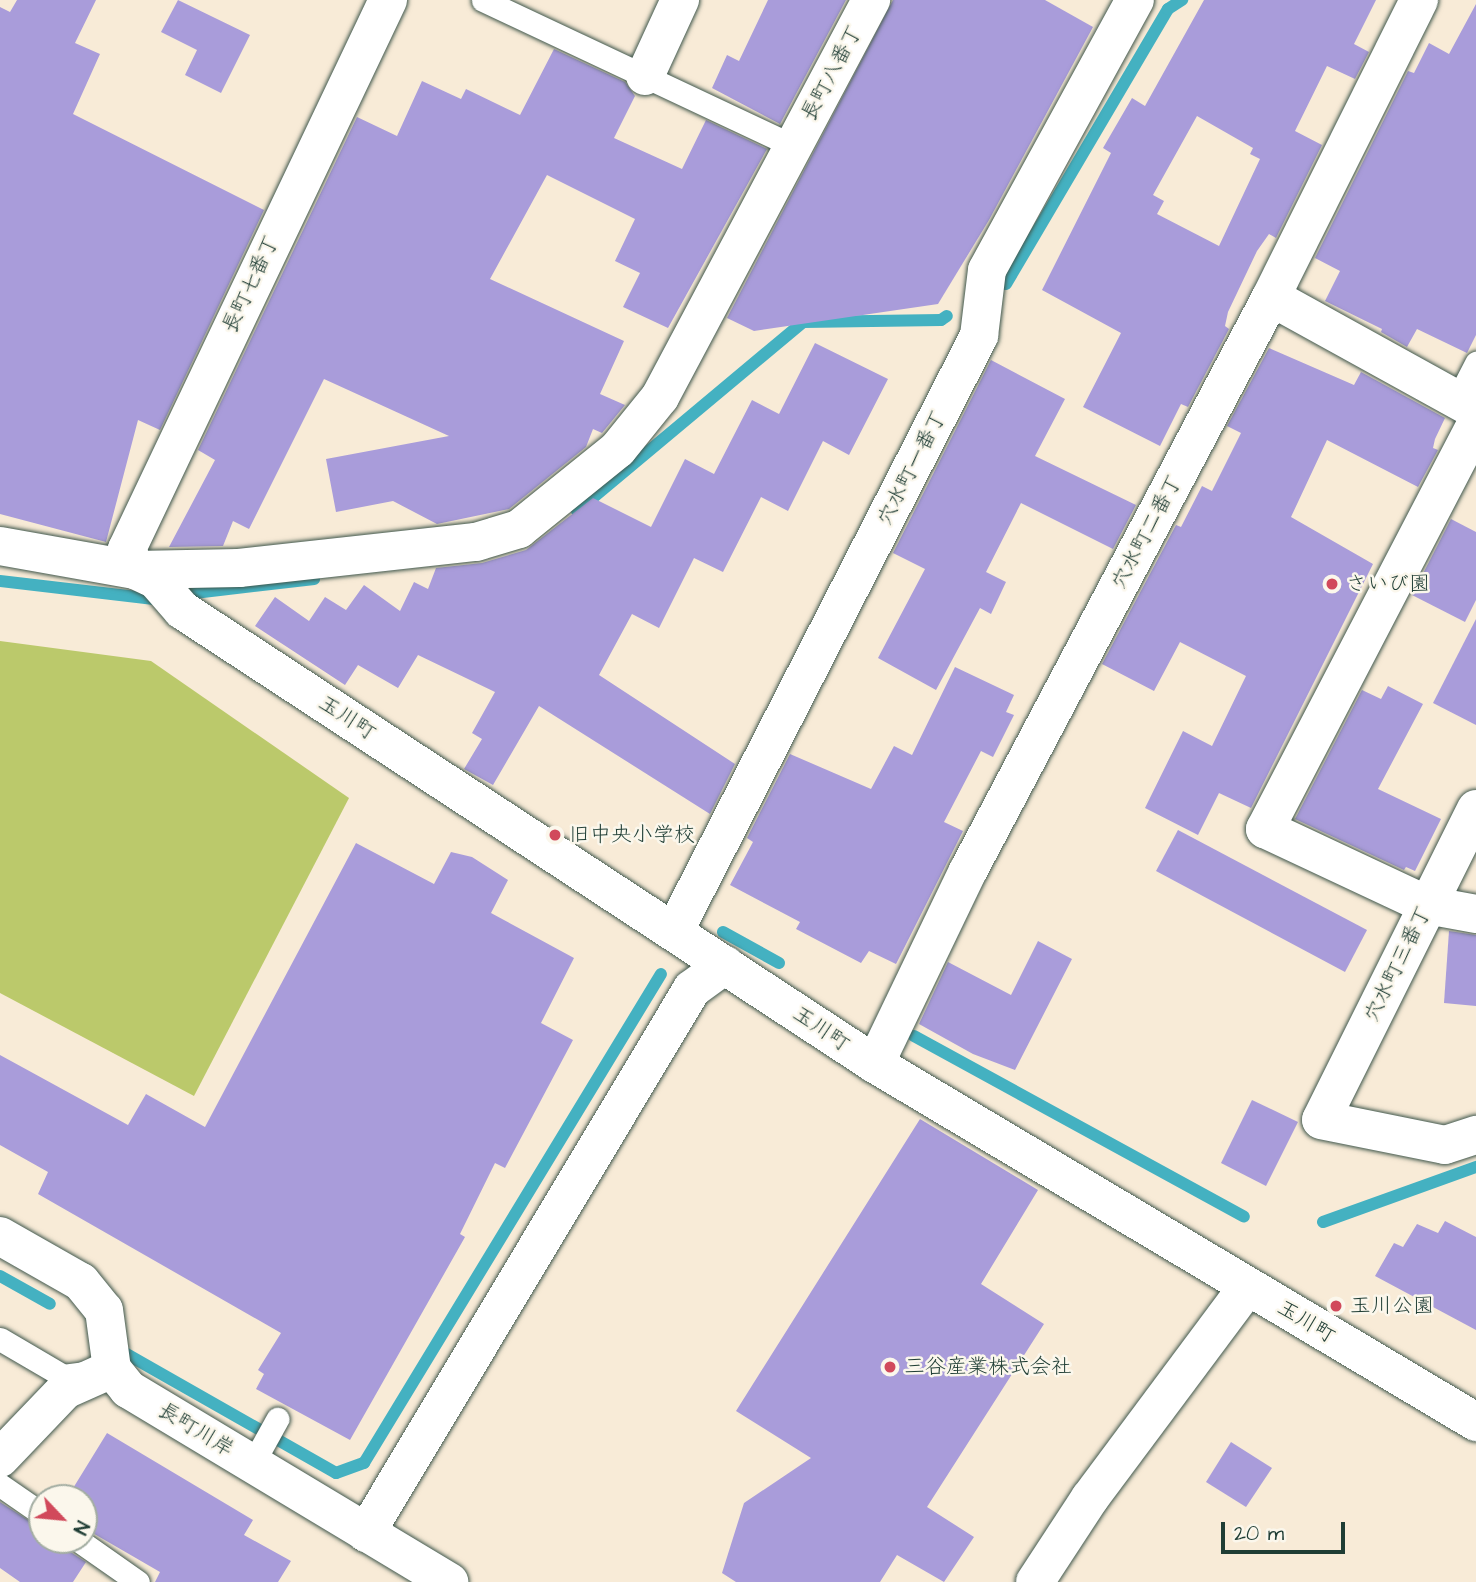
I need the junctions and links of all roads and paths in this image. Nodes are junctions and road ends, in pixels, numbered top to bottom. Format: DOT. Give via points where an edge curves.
graph roads {
  1 [pos="388,0"];
  2 [pos="483,0"];
  3 [pos="680,0"];
  4 [pos="1135,0"];
  5 [pos="1419,0"];
  6 [pos="861,3"];
  7 [pos="645,76"];
  8 [pos="793,146"];
  9 [pos="1271,297"];
  10 [pos="1476,363"];
  11 [pos="1470,411"];
  12 [pos="0,547"];
  13 [pos="146,575"];
  14 [pos="1476,809"];
  15 [pos="1427,905"];
  16 [pos="1476,914"];
  17 [pos="674,933"];
  18 [pos="725,965"];
  19 [pos="876,1064"];
  20 [pos="1476,1135"];
  21 [pos="0,1236"];
  22 [pos="1247,1287"];
  23 [pos="0,1339"];
  24 [pos="112,1369"];
  25 [pos="1476,1422"];
  26 [pos="0,1458"];
  27 [pos="0,1485"];
  28 [pos="28,1504"];
  29 [pos="366,1533"];
  30 [pos="98,1554"];
  31 [pos="138,1582"];
  32 [pos="449,1582"];
  33 [pos="1035,1582"];
  1 -- 13 [label="street, 長町七番丁" via="127,549"];
  2 -- 7 [label="lane"];
  3 -- 7 [label="street"];
  4 -- 17 [label="street, 穴水町一番丁" via="987,270 979,336"];
  5 -- 9 [label="street, 穴水町二番丁"];
  6 -- 8 [label="street, 長町八番丁"];
  7 -- 8 [label="lane"];
  8 -- 13 [label="street, 長町八番丁" via="660,397 618,449 519,529 476,542"];
  9 -- 11 [label="street"];
  9 -- 19 [label="street, 穴水町二番丁" via="968,872"];
  10 -- 11 [label="lane"];
  11 -- 15 [label="street" via="1265,829"];
  12 -- 13 [label="street, 長町八番丁"];
  13 -- 17 [label="street, 玉川町" via="182,610"];
  14 -- 15 [label="street, 穴水町三番丁"];
  15 -- 16 [label="street"];
  15 -- 20 [label="street, 穴水町三番丁" via="1321,1120 1445,1145"];
  17 -- 18 [label="street, 玉川町"];
  18 -- 19 [label="street, 玉川町"];
  18 -- 29 [label="street" via="692,989"];
  19 -- 22 [label="street, 玉川町"];
  21 -- 24 [label="street" via="81,1282 104,1310"];
  22 -- 25 [label="street, 玉川町"];
  22 -- 33 [label="street" via="1090,1498"];
  23 -- 24 [label="lane" via="63,1376"];
  24 -- 26 [label="street" via="65,1390"];
  24 -- 29 [label="street, 長町川岸" via="128,1389 263,1445"];
  27 -- 28 [label="lane"];
  29 -- 32 [label="street, 長町川岸"];
  30 -- 31 [label="lane"];
}
